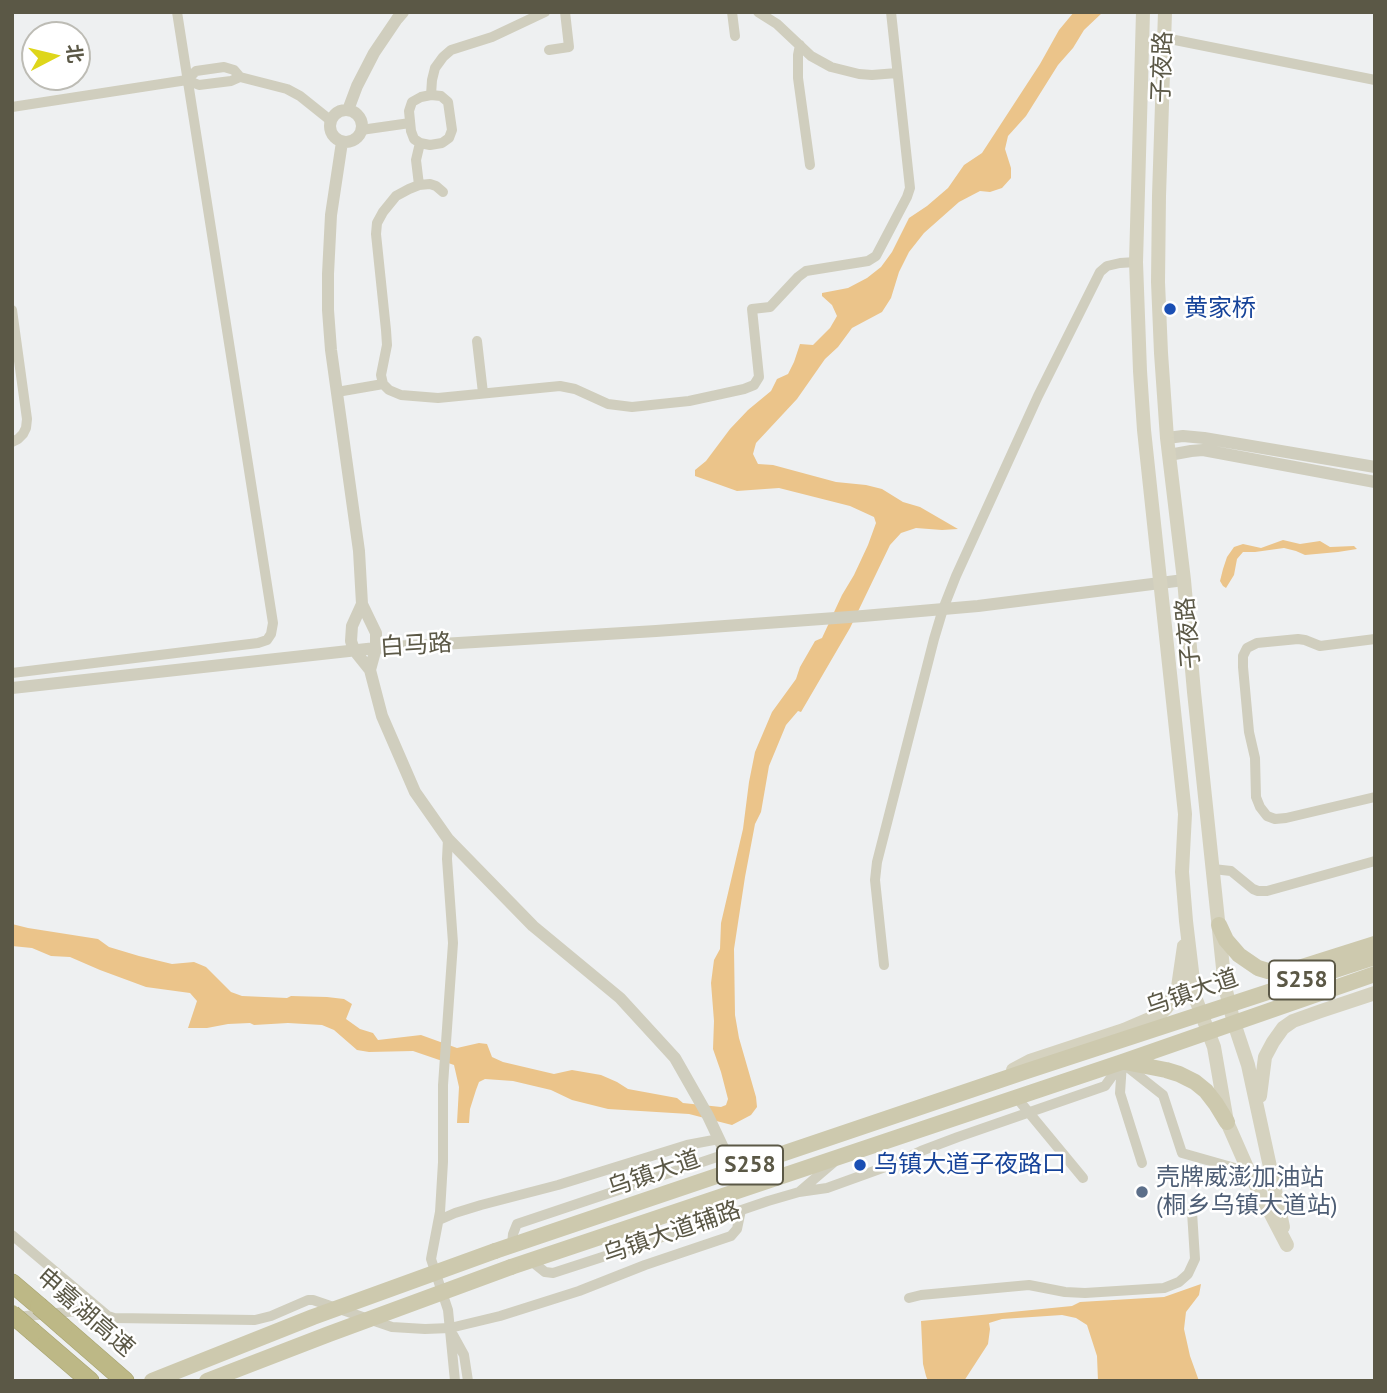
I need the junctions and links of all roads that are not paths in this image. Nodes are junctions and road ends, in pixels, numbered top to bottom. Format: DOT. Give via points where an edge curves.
graph roads {
  1 [pos="177,12"];
  2 [pos="403,12"];
  3 [pos="545,12"];
  4 [pos="565,12"];
  5 [pos="732,12"];
  6 [pos="758,12"];
  7 [pos="891,12"];
  8 [pos="1143,12"];
  9 [pos="1165,12"];
  10 [pos="735,36"];
  11 [pos="1165,38"];
  12 [pos="800,45"];
  13 [pos="549,50"];
  14 [pos="213,68"];
  15 [pos="1141,69"];
  16 [pos="1164,69"];
  17 [pos="897,73"];
  18 [pos="240,76"];
  19 [pos="187,80"];
  20 [pos="1375,80"];
  21 [pos="215,83"];
  22 [pos="431,94"];
  23 [pos="12,107"];
  24 [pos="348,110"];
  25 [pos="330,120"];
  26 [pos="410,123"];
  27 [pos="361,130"];
  28 [pos="342,142"];
  29 [pos="420,143"];
  30 [pos="810,165"];
  31 [pos="419,185"];
  32 [pos="443,192"];
  33 [pos="1136,262"];
  34 [pos="12,310"];
  35 [pos="477,341"];
  36 [pos="383,384"];
  37 [pos="337,392"];
  38 [pos="483,393"];
  39 [pos="1167,438"];
  40 [pos="12,442"];
  41 [pos="1169,455"];
  42 [pos="1375,467"];
  43 [pos="1375,482"];
  44 [pos="1184,580"];
  45 [pos="1161,583"];
  46 [pos="362,604"];
  47 [pos="943,609"];
  48 [pos="1375,639"];
  49 [pos="376,648"];
  50 [pos="354,650"];
  51 [pos="370,670"];
  52 [pos="12,673"];
  53 [pos="12,688"];
  54 [pos="1375,797"];
  55 [pos="448,839"];
  56 [pos="1375,861"];
  57 [pos="1213,869"];
  58 [pos="1186,921"];
  59 [pos="1219,925"];
  60 [pos="1375,944"];
  61 [pos="1375,957"];
  62 [pos="884,965"];
  63 [pos="1375,974"];
  64 [pos="1375,993"];
  65 [pos="1229,1005"];
  66 [pos="1201,1015"];
  67 [pos="1234,1023"];
  68 [pos="1209,1032"];
  69 [pos="1122,1062"];
  70 [pos="1004,1079"];
  71 [pos="961,1093"];
  72 [pos="1016,1097"];
  73 [pos="1259,1111"];
  74 [pos="1029,1112"];
  75 [pos="968,1113"];
  76 [pos="1227,1122"];
  77 [pos="718,1137"];
  78 [pos="726,1154"];
  79 [pos="842,1155"];
  80 [pos="1142,1163"];
  81 [pos="734,1171"];
  82 [pos="1249,1172"];
  83 [pos="1083,1178"];
  84 [pos="799,1192"];
  85 [pos="741,1210"];
  86 [pos="1192,1212"];
  87 [pos="439,1220"];
  88 [pos="12,1235"];
  89 [pos="512,1245"];
  90 [pos="530,1260"];
  91 [pos="12,1283"];
  92 [pos="909,1298"];
  93 [pos="95,1305"];
  94 [pos="12,1316"];
  95 [pos="450,1328"];
  96 [pos="90,1381"];
  97 [pos="125,1381"];
  98 [pos="152,1381"];
  99 [pos="207,1381"];
  100 [pos="455,1381"];
  101 [pos="468,1381"];
  1 -- 19 [label="street"];
  2 -- 24 [label="street" via="374,53"];
  3 -- 22 [label="street" via="451,50 435,68"];
  4 -- 13 [label="street" via="569,47"];
  5 -- 10 [label="street"];
  6 -- 12 [label="street"];
  7 -- 17 [label="street"];
  8 -- 15 [label="main road, 子夜路"];
  9 -- 11 [label="main road, 子夜路"];
  11 -- 16 [label="main road, 子夜路"];
  11 -- 20 [label="street"];
  12 -- 17 [label="street" via="831,67 872,75"];
  12 -- 30 [label="street" via="798,78"];
  14 -- 18 [label="street" via="225,67"];
  14 -- 19 [label="street" via="196,71"];
  14 -- 21 [label="street"];
  15 -- 16 [label="main road"];
  15 -- 33 [label="main road, 子夜路"];
  16 -- 39 [label="main road, 子夜路" via="1158,269"];
  17 -- 38 [label="street" via="910,188 907,197 876,256 806,271 770,307 752,309 759,366 754,385 689,401 640,406 608,404 561,386"];
  18 -- 21 [label="street"];
  18 -- 25 [label="street" via="287,89"];
  19 -- 21 [label="street" via="199,85"];
  19 -- 23 [label="street"];
  19 -- 52 [label="street" via="273,623 271,634 258,643"];
  22 -- 26 [label="street" via="412,102"];
  22 -- 29 [label="street" via="448,102 452,130 442,142"];
  24 -- 25 [label="street"];
  24 -- 27 [label="street" via="358,115"];
  25 -- 28 [label="street" via="330,131"];
  26 -- 27 [label="street"];
  26 -- 29 [label="street" via="414,139"];
  27 -- 28 [label="street" via="352,141"];
  28 -- 37 [label="street" via="327,274"];
  29 -- 31 [label="street" via="416,160"];
  31 -- 32 [label="street" via="430,184"];
  31 -- 36 [label="street" via="396,196 377,223 387,345"];
  33 -- 45 [label="main road, 子夜路" via="1142,409"];
  33 -- 47 [label="street" via="1107,266 1100,272 1038,396"];
  34 -- 40 [label="street" via="27,419 23,434"];
  35 -- 38 [label="street"];
  36 -- 37 [label="street"];
  36 -- 38 [label="street" via="401,395 418,397"];
  37 -- 46 [label="street"];
  39 -- 41 [label="main road, 子夜路"];
  39 -- 42 [label="street" via="1183,436"];
  41 -- 43 [label="street" via="1203,450"];
  41 -- 44 [label="main road, 子夜路"];
  44 -- 45 [label="street, 白马路"];
  44 -- 57 [label="main road, 子夜路"];
  45 -- 47 [label="street, 白马路"];
  45 -- 58 [label="main road, 子夜路" via="1185,814 1182,872"];
  46 -- 49 [label="street" via="376,633"];
  46 -- 50 [label="street" via="352,626"];
  47 -- 49 [label="street, 白马路"];
  47 -- 62 [label="street" via="877,862"];
  48 -- 54 [label="street" via="1320,646 1298,639 1256,643 1247,648 1242,667 1256,797 1267,816 1286,818"];
  49 -- 50 [label="street, 白马路"];
  49 -- 51 [label="street"];
  50 -- 51 [label="street"];
  50 -- 53 [label="street, 白马路"];
  51 -- 55 [label="street" via="382,716 415,792"];
  55 -- 77 [label="street" via="533,926 620,998 675,1058"];
  55 -- 87 [label="street" via="453,943"];
  56 -- 57 [label="street" via="1267,891 1253,889 1231,871"];
  57 -- 59 [label="main road, 子夜路"];
  58 -- 66 [label="main road, 子夜路"];
  58 -- 70 [label="main road" via="1178,987 1159,1015 1030,1062"];
  59 -- 60 [label="main road" via="1239,956 1268,971 1296,970"];
  59 -- 65 [label="main road, 子夜路"];
  61 -- 65 [label="main road, 乌镇大道 / S258"];
  63 -- 67 [label="main road, 乌镇大道 / S258"];
  64 -- 73 [label="main road" via="1283,1028 1265,1057"];
  65 -- 66 [label="main road, 乌镇大道 / S258"];
  65 -- 67 [label="main road, 子夜路"];
  66 -- 68 [label="main road, 子夜路"];
  66 -- 70 [label="main road, 乌镇大道 / S258"];
  67 -- 68 [label="main road, 乌镇大道 / S258"];
  67 -- 73 [label="main road, 子夜路"];
  68 -- 69 [label="main road, 乌镇大道 / S258"];
  68 -- 76 [label="main road, 子夜路"];
  69 -- 72 [label="main road, 乌镇大道 / S258"];
  69 -- 74 [label="street, 乌镇大道辅路" via="1105,1086"];
  69 -- 76 [label="main road" via="1166,1070 1195,1082"];
  69 -- 80 [label="street" via="1120,1093"];
  69 -- 82 [label="street" via="1163,1095 1182,1153"];
  70 -- 71 [label="main road, 乌镇大道 / S258"];
  71 -- 75 [label="main road"];
  71 -- 81 [label="main road, 乌镇大道 / S258"];
  72 -- 74 [label="street"];
  72 -- 75 [label="main road, 乌镇大道 / S258"];
  73 -- 82 [label="main road, 子夜路" via="1287,1245"];
  74 -- 83 [label="street"];
  74 -- 84 [label="street, 乌镇大道辅路" via="888,1167 827,1188"];
  75 -- 79 [label="main road, 乌镇大道 / S258"];
  76 -- 82 [label="main road, 子夜路"];
  77 -- 78 [label="street"];
  77 -- 87 [label="street"];
  78 -- 81 [label="street"];
  78 -- 89 [label="street" via="517,1224"];
  79 -- 84 [label="street"];
  79 -- 90 [label="main road, 乌镇大道 / S258"];
  81 -- 89 [label="main road, 乌镇大道 / S258"];
  84 -- 85 [label="street, 乌镇大道辅路"];
  85 -- 90 [label="street, 乌镇大道辅路" via="553,1273"];
  85 -- 95 [label="street" via="731,1236 566,1295"];
  86 -- 92 [label="street" via="1195,1259 1188,1274 1164,1288 1085,1293 1028,1285"];
  87 -- 95 [label="street" via="431,1259"];
  88 -- 93 [label="street"];
  89 -- 98 [label="main road, 乌镇大道 / S258, bridge"];
  90 -- 99 [label="main road, 乌镇大道 / S258, bridge"];
  91 -- 97 [label="highway, 申嘉湖高速, bridge"];
  93 -- 94 [label="street" via="87,1310"];
  93 -- 95 [label="street" via="114,1318 247,1320 313,1300 392,1326"];
  94 -- 96 [label="highway, 申嘉湖高速, bridge"];
  95 -- 100 [label="street"];
  95 -- 101 [label="street" via="464,1355"];
}
